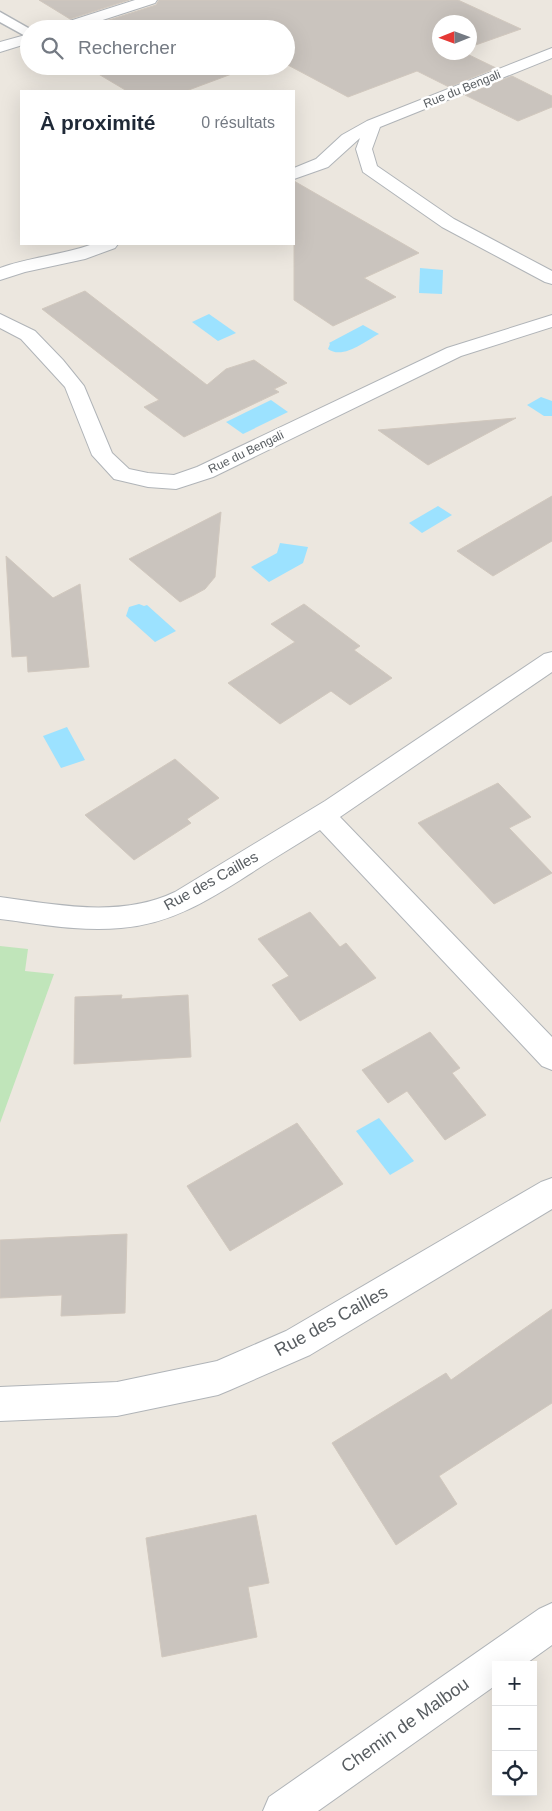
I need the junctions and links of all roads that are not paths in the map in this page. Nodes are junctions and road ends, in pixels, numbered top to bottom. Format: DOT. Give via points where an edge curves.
graph roads {
  1 [pos="150,0"];
  2 [pos="0,16"];
  3 [pos="87,20"];
  4 [pos="20,28"];
  5 [pos="20,41"];
  6 [pos="0,47"];
  7 [pos="552,53"];
  8 [pos="373,124"];
  9 [pos="322,163"];
  10 [pos="369,168"];
  11 [pos="295,174"];
  12 [pos="106,245"];
  13 [pos="0,274"];
  14 [pos="552,278"];
  15 [pos="0,320"];
  16 [pos="552,321"];
  17 [pos="552,660"];
  18 [pos="323,816"];
  19 [pos="0,908"];
  20 [pos="552,1057"];
  21 [pos="552,1192"];
  22 [pos="0,1404"];
  23 [pos="552,1622"];
  24 [pos="283,1811"];
  1 -- 3 [label="street"];
  2 -- 4 [label="lane"];
  5 -- 6 [label="street"];
  7 -- 8 [label="street, Rue du Bengali"];
  8 -- 9 [label="street, Rue du Bengali" via="348,138"];
  8 -- 10 [label="street" via="364,149"];
  9 -- 10 [label="street, Rue du Bengali"];
  9 -- 11 [label="street, Rue du Bengali"];
  10 -- 14 [label="street, Rue du Bengali" via="448,223"];
  12 -- 13 [label="street" via="80,255"];
  15 -- 16 [label="street, Rue du Bengali" via="28,335 74,386 103,455 122,474 176,482 205,472 454,352"];
  17 -- 18 [label="street, Rue des Cailles"];
  18 -- 19 [label="street, Rue des Cailles" via="161,910 118,918 76,918"];
  18 -- 20 [label="street"];
  21 -- 22 [label="street, Rue des Cailles" via="298,1343 218,1378 117,1399"];
  23 -- 24 [label="street, Chemin de Malbou"];
}
